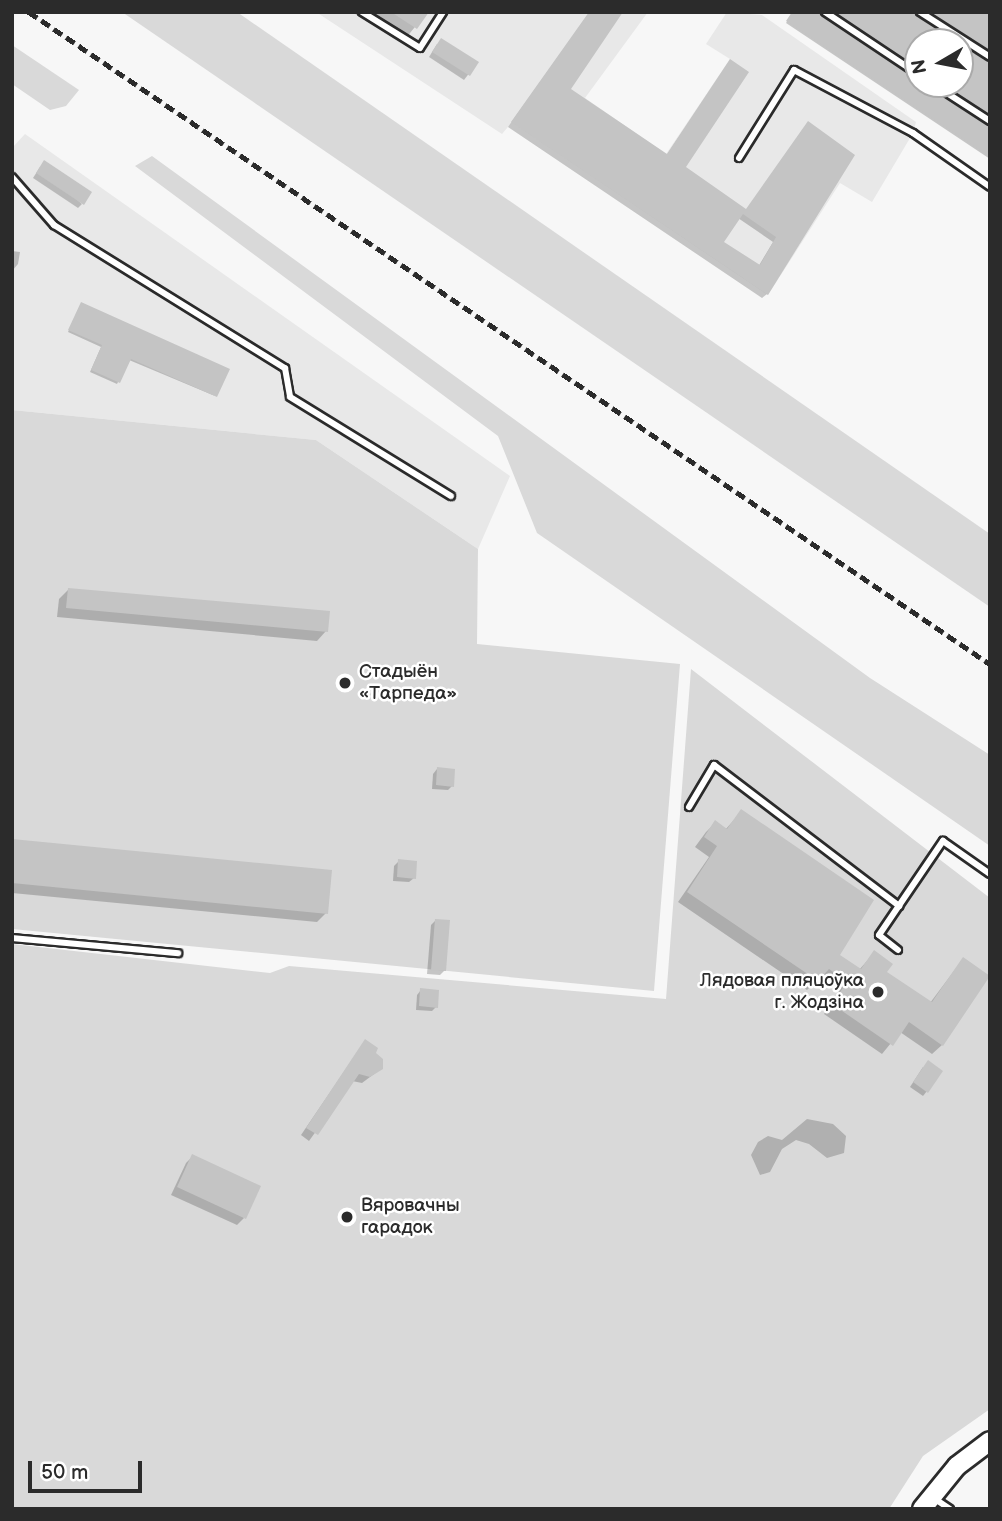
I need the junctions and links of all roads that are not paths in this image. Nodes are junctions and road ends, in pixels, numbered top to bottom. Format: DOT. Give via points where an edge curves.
graph roads {
  1 [pos="362,12"];
  2 [pos="443,12"];
  3 [pos="825,12"];
  4 [pos="920,12"];
  5 [pos="990,57"];
  6 [pos="904,65"];
  7 [pos="955,98"];
  8 [pos="990,121"];
  9 [pos="740,158"];
  10 [pos="12,177"];
  11 [pos="990,187"];
  12 [pos="451,496"];
  13 [pos="689,807"];
  14 [pos="990,874"];
  15 [pos="899,906"];
  16 [pos="12,938"];
  17 [pos="898,950"];
  18 [pos="178,953"];
  19 [pos="990,1441"];
  20 [pos="926,1502"];
  21 [pos="950,1509"];
  1 -- 2 [label="lane" via="420,48"];
  3 -- 6 [label="lane"];
  4 -- 5 [label="lane"];
  7 -- 8 [label="lane"];
  9 -- 11 [label="lane" via="794,70 913,134"];
  10 -- 12 [label="lane" via="54,225 285,368 290,397"];
  13 -- 15 [label="lane" via="714,765"];
  14 -- 15 [label="lane" via="943,841"];
  15 -- 17 [label="lane" via="879,935"];
  16 -- 18 [label="lane"];
  19 -- 20 [label="main road" via="957,1466"];
  20 -- 21 [label="lane"];
}
